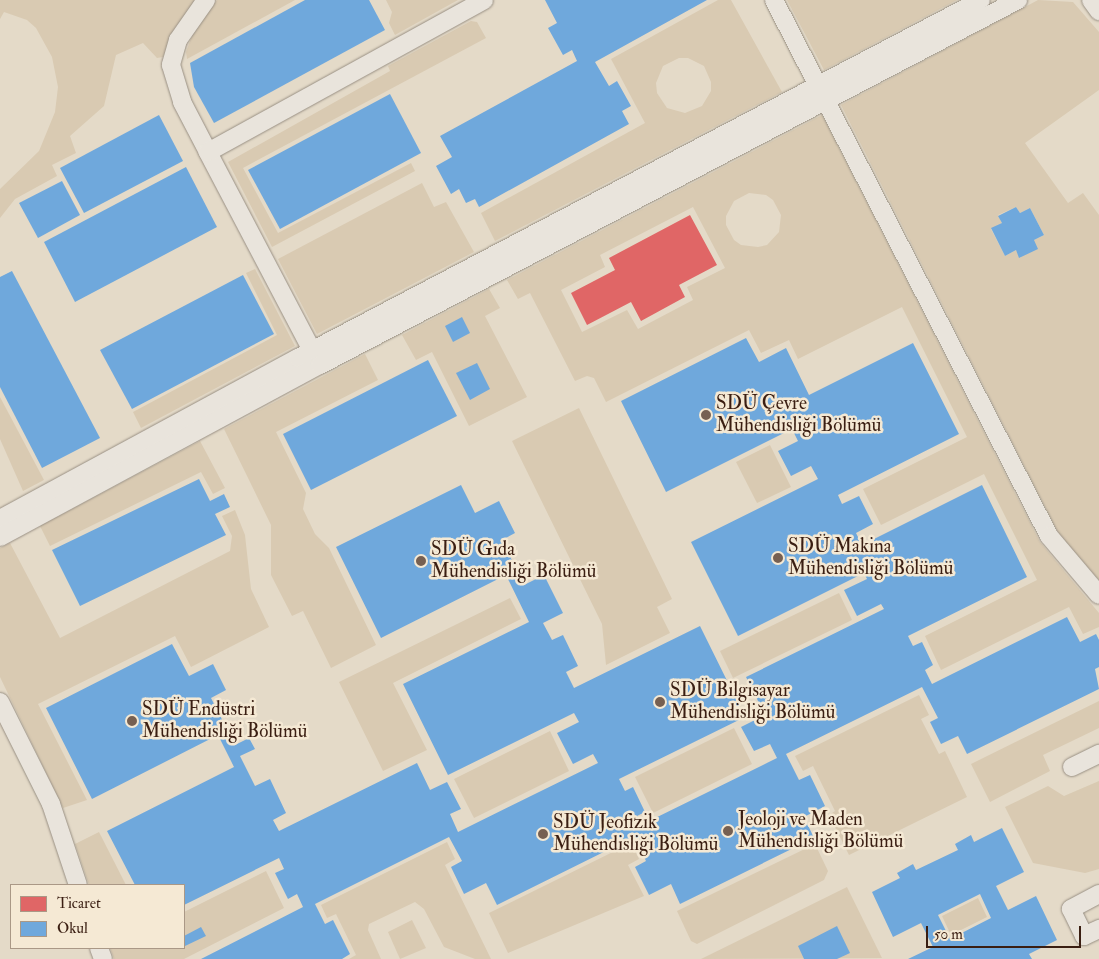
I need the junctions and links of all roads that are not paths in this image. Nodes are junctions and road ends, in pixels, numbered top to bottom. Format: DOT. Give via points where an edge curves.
graph roads {
  1 [pos="206,0"];
  2 [pos="484,0"];
  3 [pos="774,0"];
  4 [pos="981,0"];
  5 [pos="1018,0"];
  6 [pos="1091,0"];
  7 [pos="1099,11"];
  8 [pos="823,93"];
  9 [pos="208,152"];
  10 [pos="316,358"];
  11 [pos="0,519"];
  12 [pos="0,537"];
  13 [pos="1099,595"];
  14 [pos="0,702"];
  15 [pos="1099,754"];
  16 [pos="1072,767"];
  17 [pos="78,884"];
  18 [pos="1099,894"];
  19 [pos="1099,929"];
  1 -- 9 [label="street" via="176,45 171,65 182,102"];
  2 -- 9 [label="street"];
  3 -- 8 [label="street"];
  4 -- 8 [label="street"];
  5 -- 8 [label="street"];
  6 -- 7 [label="street"];
  8 -- 10 [label="street"];
  8 -- 13 [label="street" via="1050,536"];
  9 -- 10 [label="street"];
  10 -- 11 [label="street"];
  10 -- 12 [label="street"];
  14 -- 17 [label="street" via="48,796"];
  15 -- 16 [label="street"];
  18 -- 19 [label="street" via="1071,909 1084,936"];
}
